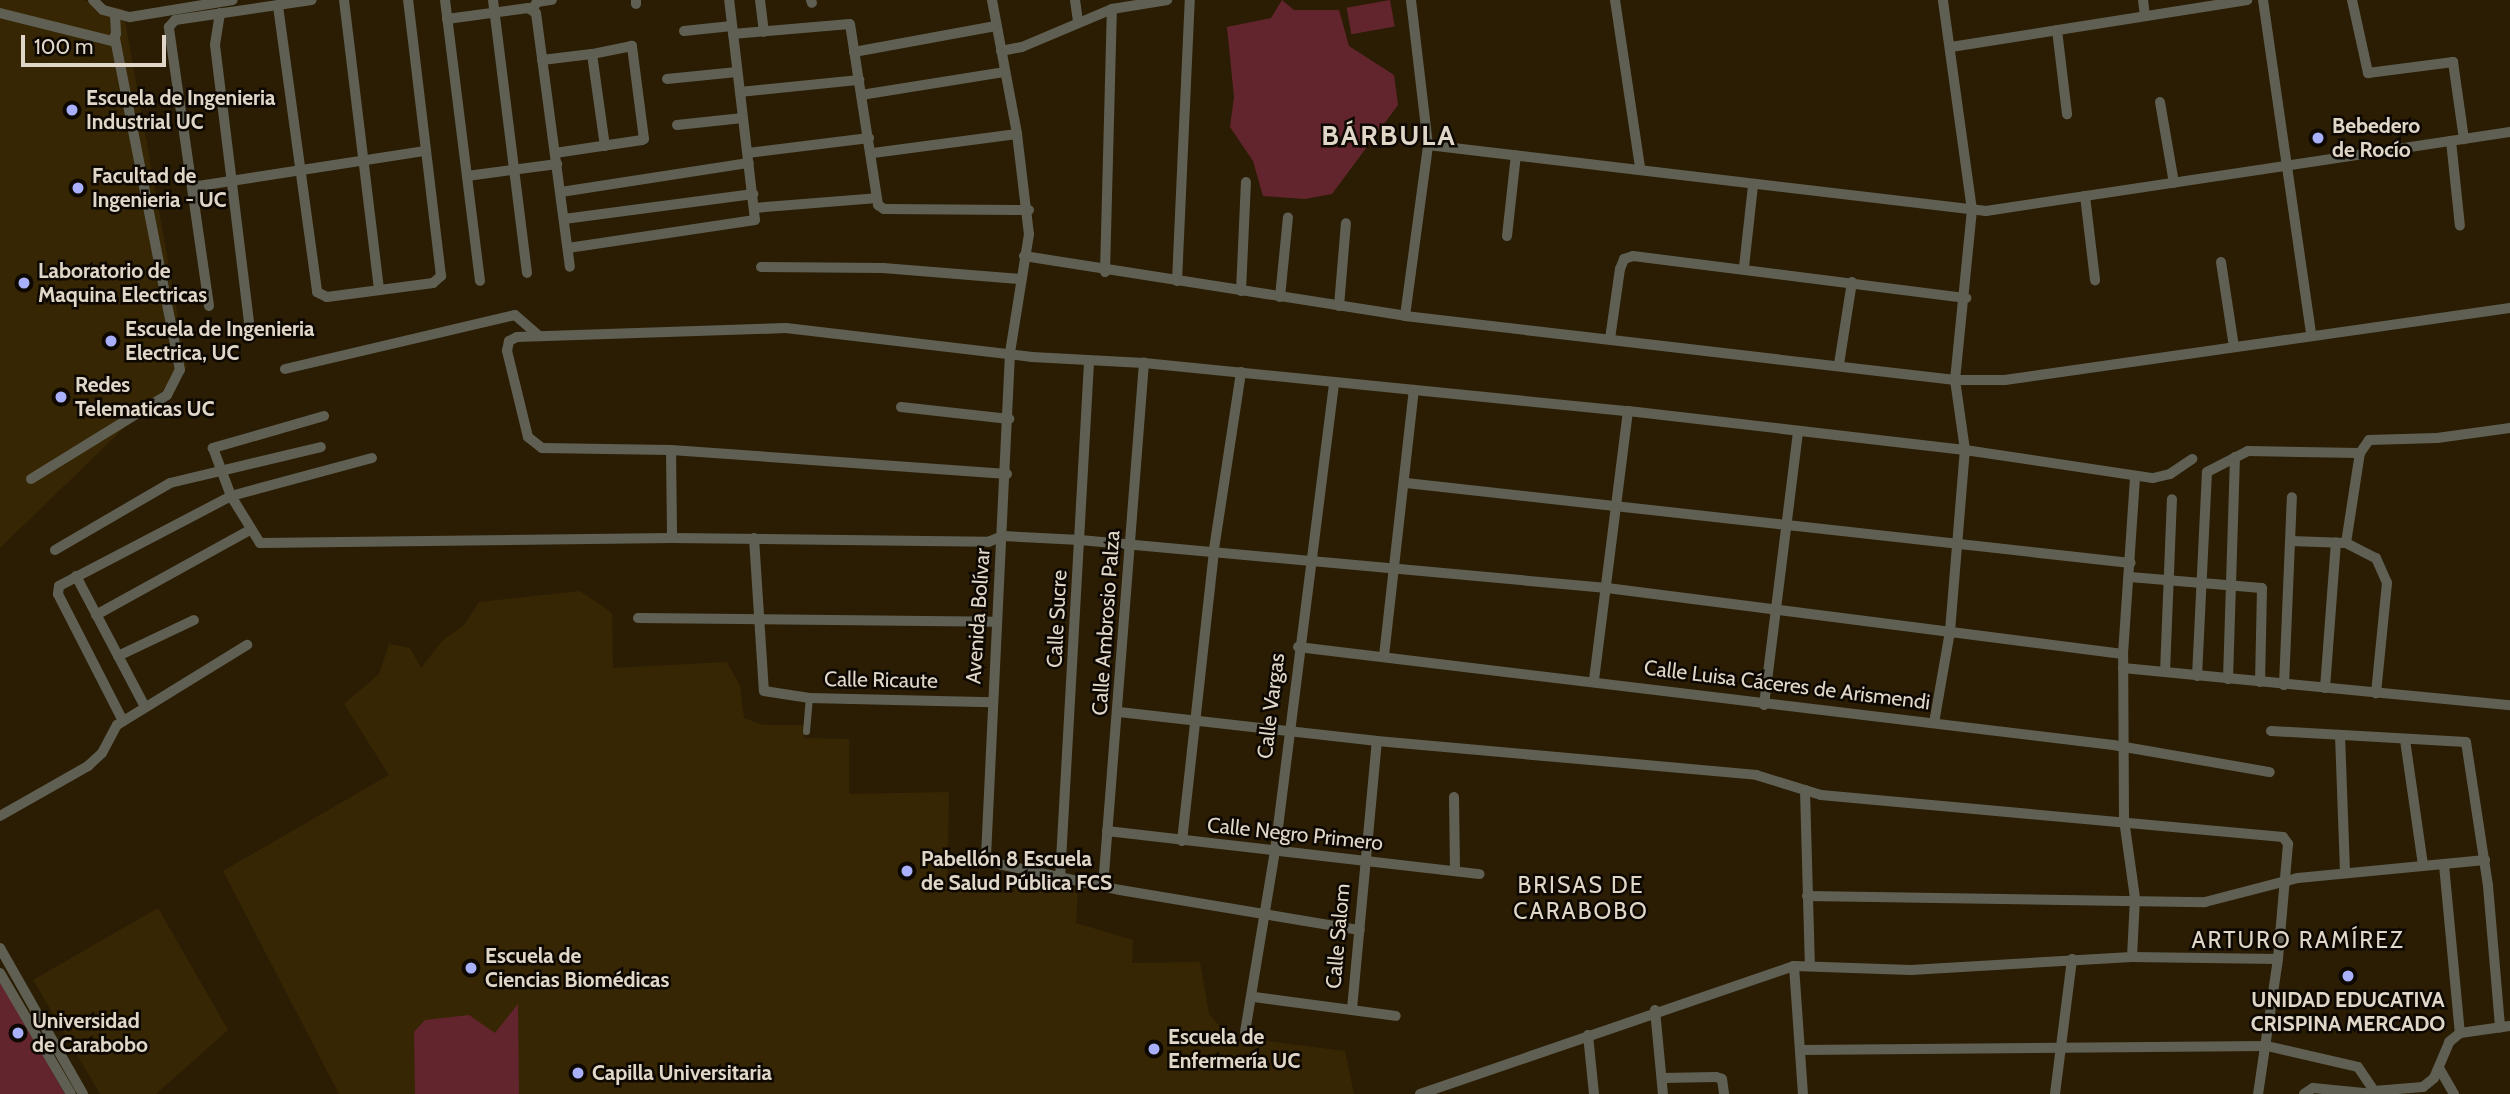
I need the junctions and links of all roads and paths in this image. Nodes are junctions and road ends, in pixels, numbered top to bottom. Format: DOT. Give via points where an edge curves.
graph roads {
  1 [pos="93,0"];
  2 [pos="233,0"];
  3 [pos="312,0"];
  4 [pos="344,0"];
  5 [pos="408,0"];
  6 [pos="444,0"];
  7 [pos="493,0"];
  8 [pos="552,0"];
  9 [pos="729,0"];
  10 [pos="760,0"];
  11 [pos="992,0"];
  12 [pos="1075,0"];
  13 [pos="1167,0"];
  14 [pos="1190,0"];
  15 [pos="1411,0"];
  16 [pos="1615,0"];
  17 [pos="1943,0"];
  18 [pos="2143,0"];
  19 [pos="2247,0"];
  20 [pos="2263,0"];
  21 [pos="2351,0"];
  22 [pos="278,6"];
  23 [pos="533,8"];
  24 [pos="1112,9"];
  25 [pos="495,12"];
  26 [pos="0,13"];
  27 [pos="220,13"];
  28 [pos="115,15"];
  29 [pos="2145,16"];
  30 [pos="447,19"];
  31 [pos="1077,21"];
  32 [pos="996,26"];
  33 [pos="732,30"];
  34 [pos="2057,30"];
  35 [pos="684,31"];
  36 [pos="764,32"];
  37 [pos="115,38"];
  38 [pos="1951,47"];
  39 [pos="1001,51"];
  40 [pos="854,52"];
  41 [pos="592,54"];
  42 [pos="542,60"];
  43 [pos="737,72"];
  44 [pos="1005,72"];
  45 [pos="667,79"];
  46 [pos="859,80"];
  47 [pos="740,92"];
  48 [pos="861,94"];
  49 [pos="2160,102"];
  50 [pos="2067,114"];
  51 [pos="743,118"];
  52 [pos="677,125"];
  53 [pos="2510,132"];
  54 [pos="1017,134"];
  55 [pos="869,138"];
  56 [pos="2464,139"];
  57 [pos="2451,141"];
  58 [pos="1428,145"];
  59 [pos="605,146"];
  60 [pos="425,151"];
  61 [pos="873,153"];
  62 [pos="1516,155"];
  63 [pos="556,158"];
  64 [pos="748,158"];
  65 [pos="364,160"];
  66 [pos="2286,167"];
  67 [pos="1640,169"];
  68 [pos="515,170"];
  69 [pos="300,172"];
  70 [pos="467,176"];
  71 [pos="234,182"];
  72 [pos="1246,182"];
  73 [pos="2174,183"];
  74 [pos="1754,186"];
  75 [pos="192,187"];
  76 [pos="561,191"];
  77 [pos="753,194"];
  78 [pos="2085,196"];
  79 [pos="877,198"];
  80 [pos="754,208"];
  81 [pos="1029,210"];
  82 [pos="1972,210"];
  83 [pos="1288,217"];
  84 [pos="564,219"];
  85 [pos="1346,223"];
  86 [pos="2460,226"];
  87 [pos="1507,236"];
  88 [pos="568,248"];
  89 [pos="1024,257"];
  90 [pos="2221,262"];
  91 [pos="570,267"];
  92 [pos="761,267"];
  93 [pos="1744,267"];
  94 [pos="1105,272"];
  95 [pos="527,273"];
  96 [pos="1019,279"];
  97 [pos="2095,280"];
  98 [pos="480,281"];
  99 [pos="1177,281"];
  100 [pos="1852,282"];
  101 [pos="379,290"];
  102 [pos="1241,291"];
  103 [pos="1280,297"];
  104 [pos="1966,298"];
  105 [pos="209,306"];
  106 [pos="1339,306"];
  107 [pos="2510,308"];
  108 [pos="1405,316"];
  109 [pos="2311,335"];
  110 [pos="539,336"];
  111 [pos="251,338"];
  112 [pos="1610,339"];
  113 [pos="2234,347"];
  114 [pos="1010,352"];
  115 [pos="1089,362"];
  116 [pos="1144,363"];
  117 [pos="1839,364"];
  118 [pos="285,369"];
  119 [pos="1241,372"];
  120 [pos="1955,380"];
  121 [pos="1334,383"];
  122 [pos="1415,390"];
  123 [pos="901,407"];
  124 [pos="1628,411"];
  125 [pos="324,416"];
  126 [pos="1009,419"];
  127 [pos="2510,428"];
  128 [pos="1798,432"];
  129 [pos="321,447"];
  130 [pos="671,450"];
  131 [pos="1965,450"];
  132 [pos="2360,453"];
  133 [pos="2235,457"];
  134 [pos="372,458"];
  135 [pos="2192,459"];
  136 [pos="219,469"];
  137 [pos="1007,474"];
  138 [pos="2135,477"];
  139 [pos="31,479"];
  140 [pos="1406,483"];
  141 [pos="231,496"];
  142 [pos="2292,497"];
  143 [pos="2172,499"];
  144 [pos="1615,503"];
  145 [pos="1786,523"];
  146 [pos="250,530"];
  147 [pos="1003,536"];
  148 [pos="672,538"];
  149 [pos="754,538"];
  150 [pos="1080,540"];
  151 [pos="2291,541"];
  152 [pos="2341,542"];
  153 [pos="1956,543"];
  154 [pos="1131,544"];
  155 [pos="1214,549"];
  156 [pos="55,550"];
  157 [pos="1310,559"];
  158 [pos="2131,563"];
  159 [pos="1394,571"];
  160 [pos="76,576"];
  161 [pos="2130,577"];
  162 [pos="2169,579"];
  163 [pos="2203,584"];
  164 [pos="2233,585"];
  165 [pos="1607,588"];
  166 [pos="1774,611"];
  167 [pos="96,614"];
  168 [pos="638,618"];
  169 [pos="759,618"];
  170 [pos="194,620"];
  171 [pos="996,622"];
  172 [pos="1950,631"];
  173 [pos="247,645"];
  174 [pos="1298,646"];
  175 [pos="2123,654"];
  176 [pos="118,656"];
  177 [pos="1384,656"];
  178 [pos="2123,668"];
  179 [pos="2165,672"];
  180 [pos="2197,676"];
  181 [pos="2228,679"];
  182 [pos="1594,680"];
  183 [pos="2260,682"];
  184 [pos="2284,685"];
  185 [pos="2325,688"];
  186 [pos="2376,693"];
  187 [pos="809,698"];
  188 [pos="992,702"];
  189 [pos="1763,705"];
  190 [pos="2510,705"];
  191 [pos="145,707"];
  192 [pos="1119,712"];
  193 [pos="123,721"];
  194 [pos="1197,721"];
  195 [pos="1934,723"];
  196 [pos="806,731"];
  197 [pos="1287,731"];
  198 [pos="2271,731"];
  199 [pos="2340,735"];
  200 [pos="2405,740"];
  201 [pos="1377,741"];
  202 [pos="2124,748"];
  203 [pos="2270,772"];
  204 [pos="1805,790"];
  205 [pos="1454,797"];
  206 [pos="0,816"];
  207 [pos="2124,820"];
  208 [pos="1107,831"];
  209 [pos="1182,841"];
  210 [pos="1275,850"];
  211 [pos="2485,860"];
  212 [pos="1364,861"];
  213 [pos="2423,865"];
  214 [pos="2444,865"];
  215 [pos="1455,871"];
  216 [pos="2345,872"];
  217 [pos="1480,874"];
  218 [pos="1060,878"];
  219 [pos="2283,880"];
  220 [pos="1103,887"];
  221 [pos="1807,896"];
  222 [pos="2135,898"];
  223 [pos="1264,913"];
  224 [pos="1360,930"];
  225 [pos="0,948"];
  226 [pos="2132,957"];
  227 [pos="2072,959"];
  228 [pos="2278,959"];
  229 [pos="1810,964"];
  230 [pos="1794,966"];
  231 [pos="0,973"];
  232 [pos="1254,997"];
  233 [pos="1352,1009"];
  234 [pos="1655,1010"];
  235 [pos="1396,1016"];
  236 [pos="2505,1027"];
  237 [pos="1245,1032"];
  238 [pos="2459,1032"];
  239 [pos="1588,1035"];
  240 [pos="2267,1046"];
  241 [pos="2062,1049"];
  242 [pos="1800,1051"];
  243 [pos="2438,1068"];
  244 [pos="1662,1078"];
  245 [pos="2374,1093"];
  246 [pos="71,1094"];
  247 [pos="83,1094"];
  248 [pos="1420,1094"];
  249 [pos="1594,1094"];
  250 [pos="1663,1094"];
  251 [pos="1724,1094"];
  252 [pos="1803,1094"];
  253 [pos="2055,1094"];
  254 [pos="2259,1094"];
  255 [pos="2304,1094"];
  256 [pos="2454,1094"];
  1 -- 28 [label="street"];
  2 -- 28 [label="street" via="130,17"];
  3 -- 22 [label="street"];
  4 -- 65 [label="street"];
  5 -- 60 [label="street"];
  6 -- 30 [label="street"];
  7 -- 25 [label="street"];
  8 -- 23 [label="street" via="537,2"];
  9 -- 33 [label="street"];
  10 -- 36 [label="street"];
  11 -- 32 [label="street, Avenida Bolívar"];
  12 -- 31 [label="street"];
  13 -- 24 [label="street"];
  14 -- 99 [label="street"];
  15 -- 58 [label="street"];
  16 -- 67 [label="street"];
  17 -- 38 [label="street"];
  18 -- 29 [label="street"];
  19 -- 29 [label="street"];
  20 -- 66 [label="street"];
  21 -- 56 [label="street" via="2368,73 2453,62"];
  22 -- 27 [label="street"];
  22 -- 69 [label="street"];
  23 -- 25 [label="street"];
  23 -- 42 [label="street"];
  24 -- 31 [label="street"];
  24 -- 94 [label="street"];
  25 -- 30 [label="street"];
  25 -- 68 [label="street"];
  26 -- 37 [label="street" via="91,38"];
  27 -- 71 [label="street" via="215,45"];
  27 -- 75 [label="street" via="175,20 169,30"];
  28 -- 37 [label="street"];
  29 -- 34 [label="street"];
  30 -- 70 [label="street"];
  31 -- 39 [label="street" via="1038,41"];
  32 -- 39 [label="street, Avenida Bolívar"];
  32 -- 40 [label="street"];
  33 -- 35 [label="street"];
  33 -- 36 [label="street"];
  33 -- 43 [label="street"];
  34 -- 38 [label="street"];
  34 -- 50 [label="street"];
  36 -- 40 [label="street" via="848,22"];
  37 -- 139 [label="street" via="180,370 167,395"];
  38 -- 82 [label="street"];
  39 -- 44 [label="street, Avenida Bolívar"];
  40 -- 46 [label="street"];
  41 -- 42 [label="street"];
  41 -- 59 [label="street"];
  41 -- 59 [label="street" via="633,49 644,139"];
  42 -- 63 [label="street"];
  43 -- 45 [label="street"];
  43 -- 47 [label="street"];
  44 -- 48 [label="street"];
  44 -- 54 [label="street, Avenida Bolívar"];
  46 -- 47 [label="street"];
  46 -- 48 [label="street"];
  47 -- 51 [label="street"];
  48 -- 55 [label="street"];
  49 -- 73 [label="street"];
  51 -- 52 [label="street"];
  51 -- 64 [label="street"];
  53 -- 56 [label="street"];
  54 -- 61 [label="street"];
  54 -- 81 [label="street, Avenida Bolívar"];
  55 -- 61 [label="street"];
  55 -- 64 [label="street"];
  56 -- 57 [label="street"];
  57 -- 66 [label="street"];
  57 -- 86 [label="street"];
  58 -- 62 [label="street"];
  58 -- 108 [label="street"];
  59 -- 63 [label="street"];
  60 -- 65 [label="street"];
  60 -- 101 [label="street" via="441,276 433,283"];
  61 -- 79 [label="street"];
  62 -- 67 [label="street"];
  62 -- 87 [label="street"];
  63 -- 68 [label="street"];
  63 -- 76 [label="street"];
  64 -- 76 [label="street"];
  64 -- 77 [label="street"];
  65 -- 69 [label="street"];
  65 -- 101 [label="street"];
  66 -- 73 [label="street"];
  66 -- 109 [label="street"];
  67 -- 74 [label="street"];
  68 -- 70 [label="street"];
  68 -- 95 [label="street"];
  69 -- 71 [label="street"];
  69 -- 101 [label="street" via="317,292 327,297"];
  70 -- 98 [label="street"];
  71 -- 75 [label="street"];
  71 -- 111 [label="street"];
  72 -- 102 [label="street"];
  73 -- 78 [label="street"];
  74 -- 82 [label="street"];
  74 -- 93 [label="street"];
  75 -- 105 [label="street"];
  76 -- 84 [label="street"];
  77 -- 80 [label="street"];
  77 -- 84 [label="street"];
  78 -- 82 [label="street"];
  78 -- 97 [label="street"];
  79 -- 80 [label="street"];
  79 -- 81 [label="street" via="884,209"];
  80 -- 88 [label="street" via="755,220 750,222"];
  81 -- 89 [label="street, Avenida Bolívar"];
  82 -- 104 [label="street"];
  83 -- 103 [label="street"];
  84 -- 88 [label="street"];
  85 -- 106 [label="street"];
  88 -- 91 [label="street"];
  89 -- 94 [label="street"];
  89 -- 96 [label="street, Avenida Bolívar"];
  90 -- 113 [label="street"];
  92 -- 96 [label="street" via="883,268"];
  93 -- 100 [label="street"];
  93 -- 112 [label="street" via="1624,259"];
  94 -- 99 [label="street"];
  96 -- 114 [label="street, Avenida Bolívar"];
  99 -- 102 [label="street"];
  100 -- 104 [label="street"];
  100 -- 117 [label="street"];
  102 -- 103 [label="street"];
  103 -- 106 [label="street"];
  104 -- 120 [label="street"];
  106 -- 108 [label="street"];
  107 -- 109 [label="street"];
  108 -- 112 [label="street"];
  109 -- 113 [label="street"];
  110 -- 114 [label="street" via="786,328"];
  110 -- 118 [label="street" via="516,315"];
  110 -- 130 [label="street" via="517,337 509,341 507,351 533,445"];
  112 -- 117 [label="street"];
  113 -- 120 [label="street" via="2005,380"];
  114 -- 115 [label="street"];
  114 -- 126 [label="street, Avenida Bolívar"];
  115 -- 116 [label="street"];
  115 -- 150 [label="street, Calle Sucre"];
  116 -- 119 [label="street"];
  116 -- 154 [label="street, Calle Ambrosio Palza"];
  117 -- 120 [label="street"];
  119 -- 121 [label="street"];
  119 -- 155 [label="street"];
  120 -- 131 [label="street"];
  121 -- 122 [label="street"];
  121 -- 157 [label="street, Calle Vargas"];
  122 -- 124 [label="street"];
  122 -- 140 [label="street"];
  123 -- 126 [label="street"];
  124 -- 128 [label="street"];
  124 -- 144 [label="street"];
  125 -- 136 [label="street" via="218,444 212,452"];
  126 -- 137 [label="street, Avenida Bolívar"];
  127 -- 132 [label="street" via="2437,438 2381,438 2369,440"];
  128 -- 131 [label="street"];
  128 -- 145 [label="street"];
  129 -- 136 [label="street"];
  130 -- 137 [label="street"];
  130 -- 148 [label="street"];
  131 -- 138 [label="street"];
  131 -- 153 [label="street"];
  132 -- 133 [label="street" via="2248,451"];
  132 -- 152 [label="street"];
  133 -- 163 [label="street" via="2211,468 2206,477"];
  133 -- 164 [label="street"];
  134 -- 141 [label="street"];
  135 -- 138 [label="street" via="2170,474"];
  136 -- 141 [label="street"];
  136 -- 156 [label="street" via="170,483"];
  137 -- 147 [label="street, Avenida Bolívar"];
  138 -- 158 [label="street"];
  140 -- 144 [label="street"];
  140 -- 159 [label="street"];
  141 -- 146 [label="street"];
  141 -- 160 [label="street"];
  142 -- 151 [label="street"];
  143 -- 162 [label="street"];
  144 -- 145 [label="street"];
  144 -- 165 [label="street"];
  145 -- 153 [label="street"];
  145 -- 166 [label="street"];
  146 -- 148 [label="street" via="260,543"];
  146 -- 167 [label="street"];
  147 -- 149 [label="street" via="988,542"];
  147 -- 150 [label="street"];
  147 -- 171 [label="street, Avenida Bolívar"];
  148 -- 149 [label="street"];
  149 -- 169 [label="street"];
  150 -- 154 [label="street"];
  150 -- 218 [label="street, Calle Sucre"];
  151 -- 152 [label="street"];
  151 -- 184 [label="street"];
  152 -- 185 [label="street"];
  152 -- 186 [label="street" via="2373,553 2387,583"];
  153 -- 158 [label="street"];
  153 -- 172 [label="street"];
  154 -- 155 [label="street"];
  154 -- 192 [label="street, Calle Ambrosio Palza"];
  155 -- 157 [label="street"];
  155 -- 194 [label="street"];
  157 -- 159 [label="street"];
  157 -- 174 [label="street, Calle Vargas"];
  158 -- 161 [label="street"];
  159 -- 165 [label="street"];
  159 -- 177 [label="street"];
  160 -- 167 [label="street"];
  160 -- 193 [label="street" via="59,586 58,594"];
  161 -- 162 [label="street"];
  161 -- 175 [label="street"];
  162 -- 163 [label="street"];
  162 -- 179 [label="street"];
  163 -- 164 [label="street"];
  163 -- 180 [label="street"];
  164 -- 181 [label="street"];
  164 -- 183 [label="street" via="2256,586 2264,592"];
  165 -- 166 [label="street"];
  165 -- 182 [label="street"];
  166 -- 172 [label="street"];
  166 -- 189 [label="street"];
  167 -- 176 [label="street"];
  168 -- 169 [label="street"];
  169 -- 171 [label="street"];
  169 -- 187 [label="street, Calle Ricaute" via="761,685 771,695"];
  170 -- 176 [label="street"];
  171 -- 188 [label="street, Avenida Bolívar"];
  172 -- 175 [label="street"];
  172 -- 195 [label="street"];
  173 -- 191 [label="street"];
  174 -- 177 [label="street, Calle Luisa Cáceres de Arismendi"];
  174 -- 197 [label="street, Calle Vargas"];
  175 -- 178 [label="street"];
  176 -- 191 [label="street"];
  177 -- 182 [label="street, Calle Luisa Cáceres de Arismendi"];
  178 -- 179 [label="street"];
  178 -- 202 [label="street"];
  179 -- 180 [label="street"];
  180 -- 181 [label="street"];
  181 -- 183 [label="street"];
  182 -- 189 [label="street, Calle Luisa Cáceres de Arismendi"];
  183 -- 184 [label="street"];
  184 -- 185 [label="street"];
  185 -- 186 [label="street"];
  186 -- 190 [label="street"];
  187 -- 188 [label="street, Calle Ricaute"];
  187 -- 196 [label="street"];
  188 -- 218 [label="street, Avenida Bolívar" via="986,856 994,863"];
  189 -- 195 [label="street, Calle Luisa Cáceres de Arismendi"];
  191 -- 193 [label="street"];
  192 -- 194 [label="street"];
  192 -- 208 [label="street, Calle Ambrosio Palza"];
  193 -- 206 [label="street" via="88,766"];
  194 -- 197 [label="street"];
  194 -- 209 [label="street"];
  195 -- 202 [label="street, Calle Luisa Cáceres de Arismendi"];
  197 -- 201 [label="street"];
  197 -- 210 [label="street, Calle Vargas"];
  198 -- 199 [label="street"];
  199 -- 200 [label="street"];
  199 -- 216 [label="street"];
  200 -- 211 [label="street" via="2466,742"];
  200 -- 213 [label="street"];
  201 -- 204 [label="street" via="1756,775"];
  201 -- 212 [label="street, Calle Salom"];
  202 -- 203 [label="street, Calle Luisa Cáceres de Arismendi"];
  202 -- 207 [label="street"];
  204 -- 207 [label="street"];
  204 -- 221 [label="street"];
  205 -- 215 [label="street"];
  207 -- 219 [label="street" via="2283,837 2288,844"];
  207 -- 222 [label="street"];
  208 -- 209 [label="street, Calle Negro Primero"];
  208 -- 220 [label="street, Calle Ambrosio Palza"];
  209 -- 210 [label="street, Calle Negro Primero"];
  210 -- 212 [label="street, Calle Negro Primero"];
  210 -- 223 [label="street, Calle Vargas"];
  211 -- 214 [label="street"];
  211 -- 236 [label="street"];
  212 -- 215 [label="street, Calle Negro Primero"];
  212 -- 224 [label="street, Calle Salom"];
  213 -- 214 [label="street"];
  213 -- 216 [label="street"];
  214 -- 238 [label="street"];
  215 -- 217 [label="street, Calle Negro Primero"];
  216 -- 219 [label="street"];
  218 -- 220 [label="street, Avenida Bolívar"];
  219 -- 222 [label="street" via="2205,902"];
  219 -- 228 [label="street"];
  220 -- 223 [label="street, Avenida Bolívar"];
  221 -- 222 [label="street"];
  221 -- 229 [label="street"];
  222 -- 226 [label="street"];
  223 -- 224 [label="street, Avenida Bolívar"];
  223 -- 232 [label="street, Calle Vargas"];
  224 -- 233 [label="street, Calle Salom"];
  225 -- 247 [label="street"];
  226 -- 227 [label="street"];
  226 -- 228 [label="street"];
  227 -- 229 [label="street" via="1911,970"];
  227 -- 241 [label="street"];
  228 -- 240 [label="street"];
  229 -- 230 [label="street"];
  230 -- 234 [label="street"];
  230 -- 242 [label="street"];
  231 -- 246 [label="street"];
  232 -- 233 [label="street"];
  232 -- 237 [label="street, Calle Vargas"];
  233 -- 235 [label="street"];
  234 -- 239 [label="street"];
  234 -- 244 [label="street"];
  236 -- 238 [label="street"];
  238 -- 243 [label="street" via="2449,1042"];
  239 -- 248 [label="street"];
  239 -- 249 [label="street"];
  240 -- 241 [label="street"];
  240 -- 245 [label="street" via="2358,1068"];
  240 -- 254 [label="street"];
  241 -- 242 [label="street"];
  241 -- 253 [label="street"];
  242 -- 252 [label="street"];
  243 -- 245 [label="street" via="2423,1087"];
  243 -- 256 [label="street"];
  244 -- 250 [label="street"];
  244 -- 251 [label="street" via="1716,1077 1722,1079"];
  245 -- 255 [label="street" via="2313,1088"];
}
